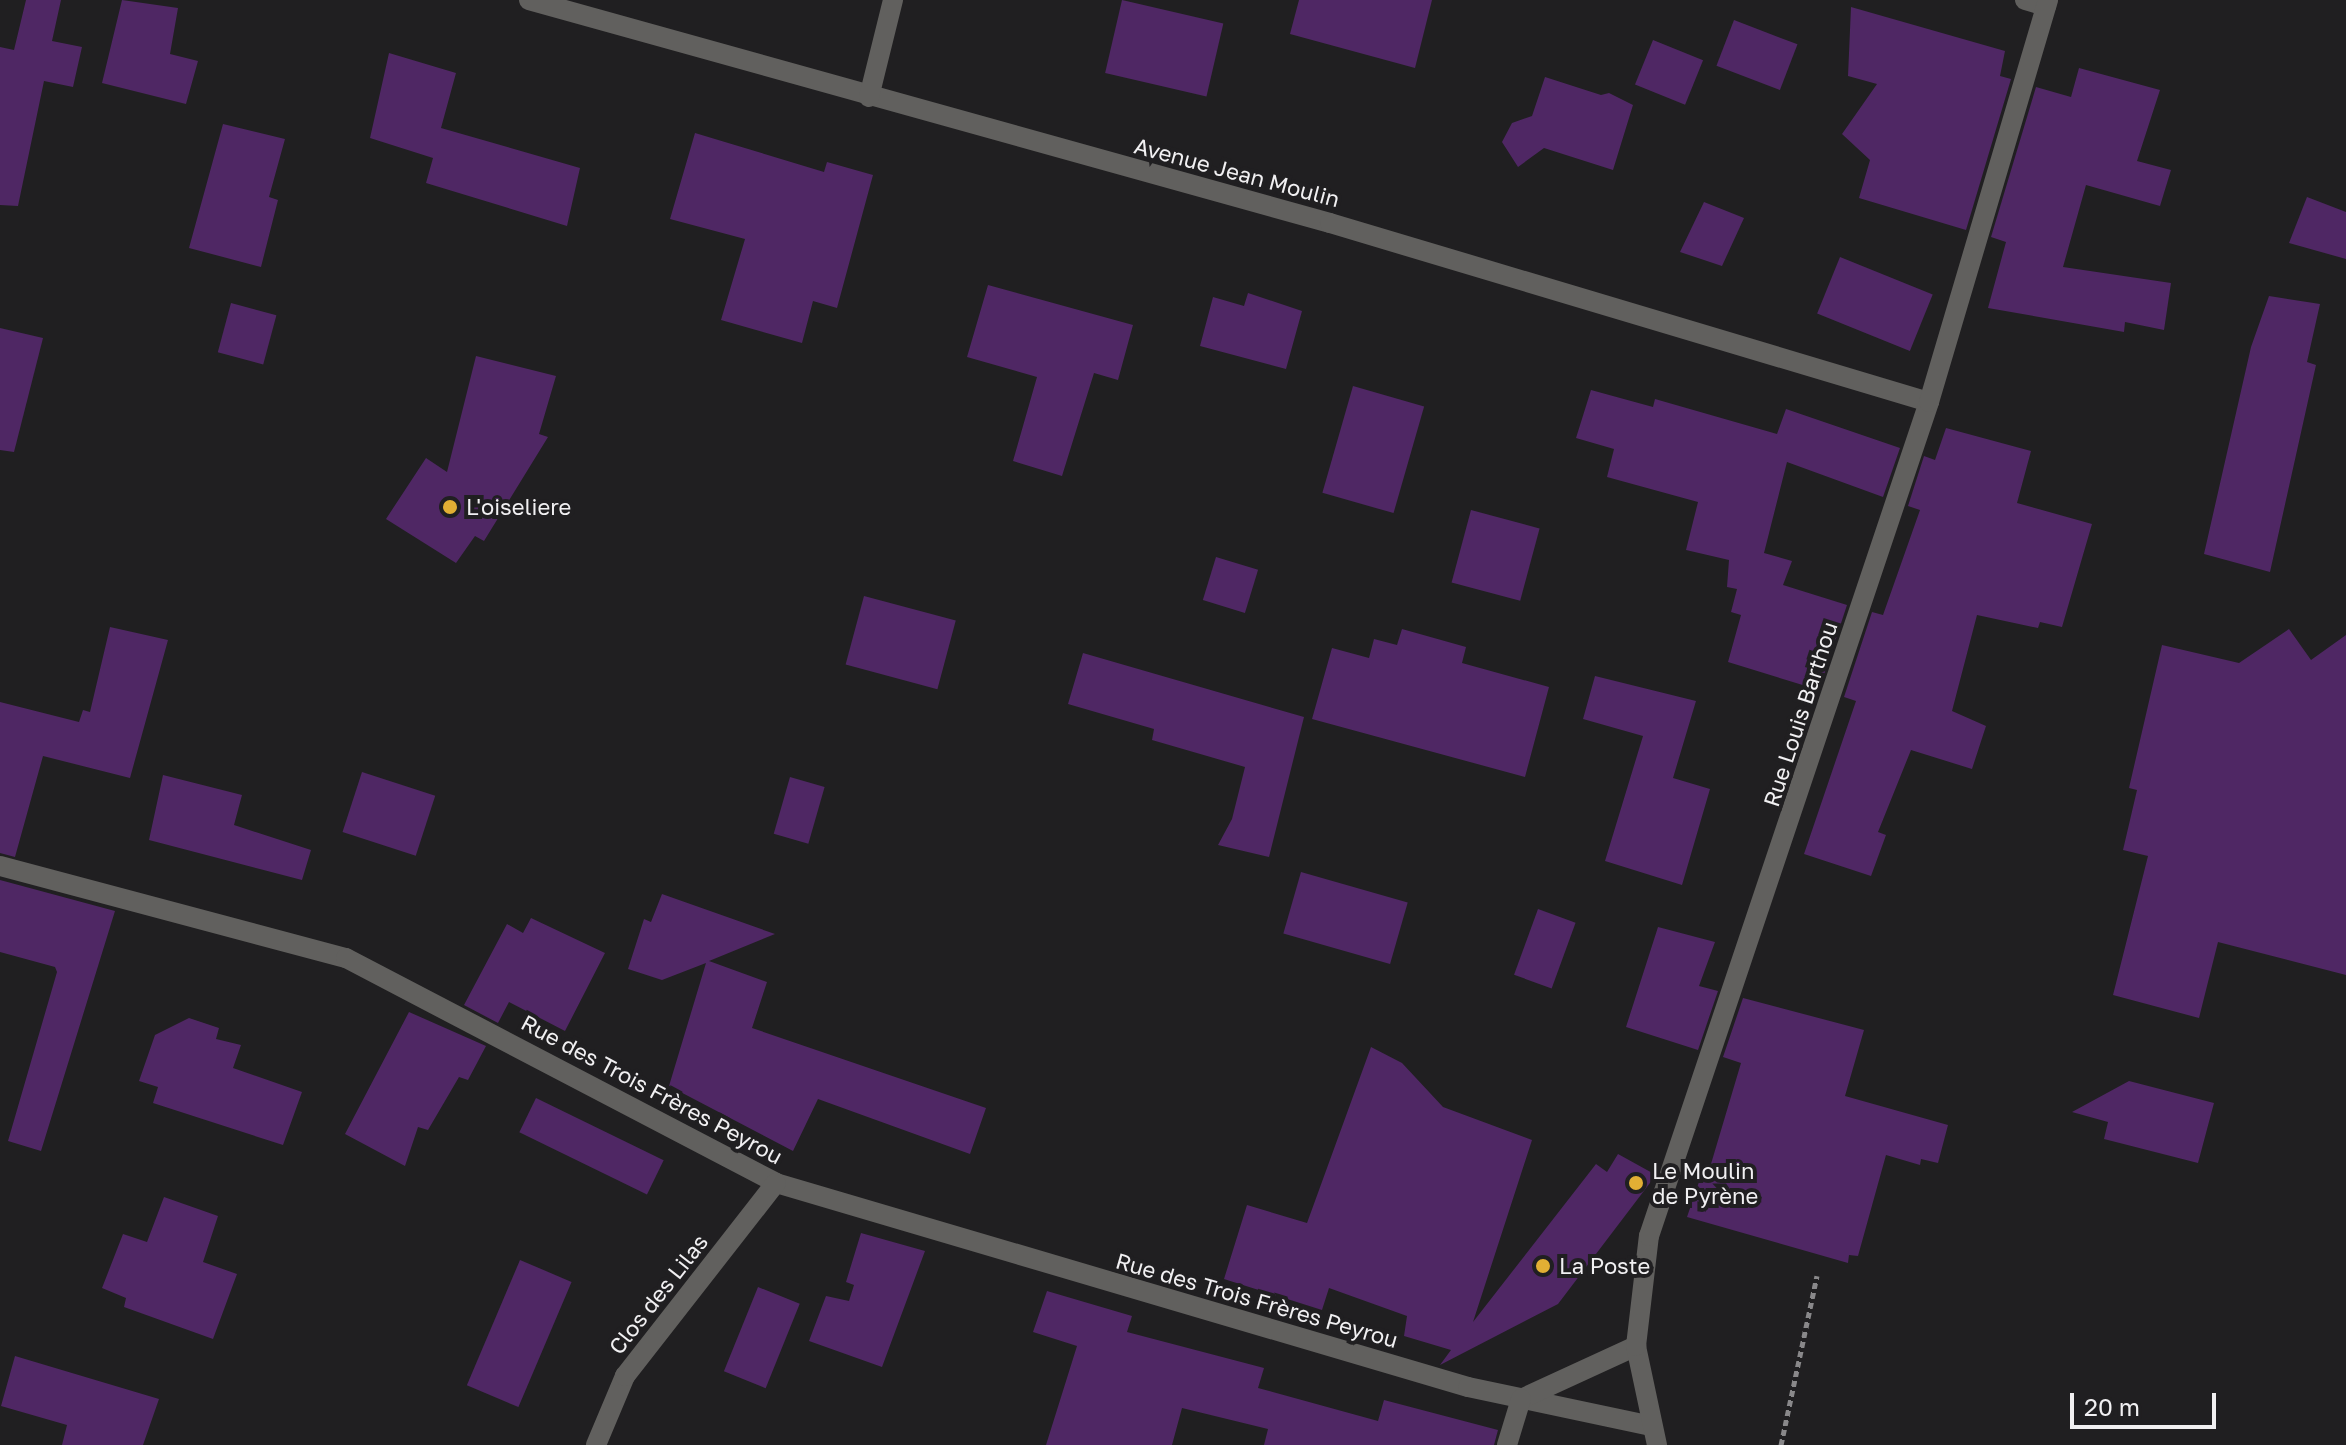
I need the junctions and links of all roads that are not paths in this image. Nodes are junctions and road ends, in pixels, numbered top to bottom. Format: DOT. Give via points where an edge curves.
graph roads {
  1 [pos="529,0"];
  2 [pos="893,0"];
  3 [pos="2025,0"];
  4 [pos="2047,3"];
  5 [pos="869,97"];
  6 [pos="1929,402"];
  7 [pos="0,866"];
  8 [pos="776,1183"];
  9 [pos="1636,1346"];
  10 [pos="1521,1399"];
  11 [pos="1654,1435"];
  12 [pos="596,1445"];
  13 [pos="1507,1445"];
  1 -- 5 [label="street, Avenue Jean Moulin"];
  2 -- 5 [label="street"];
  3 -- 4 [label="street"];
  4 -- 6 [label="street, Rue Louis Barthou"];
  5 -- 6 [label="street, Avenue Jean Moulin" via="1330,223"];
  6 -- 9 [label="street, Rue Louis Barthou" via="1649,1236"];
  7 -- 8 [label="street, Rue des Trois Frères Peyrou" via="346,958"];
  8 -- 10 [label="street, Rue des Trois Frères Peyrou"];
  8 -- 12 [label="street, Clos des Lilas" via="625,1376"];
  9 -- 10 [label="street"];
  9 -- 11 [label="street, Rue Louis Barthou"];
  10 -- 11 [label="street, Rue des Trois Frères Peyrou"];
  10 -- 13 [label="street"];
}
